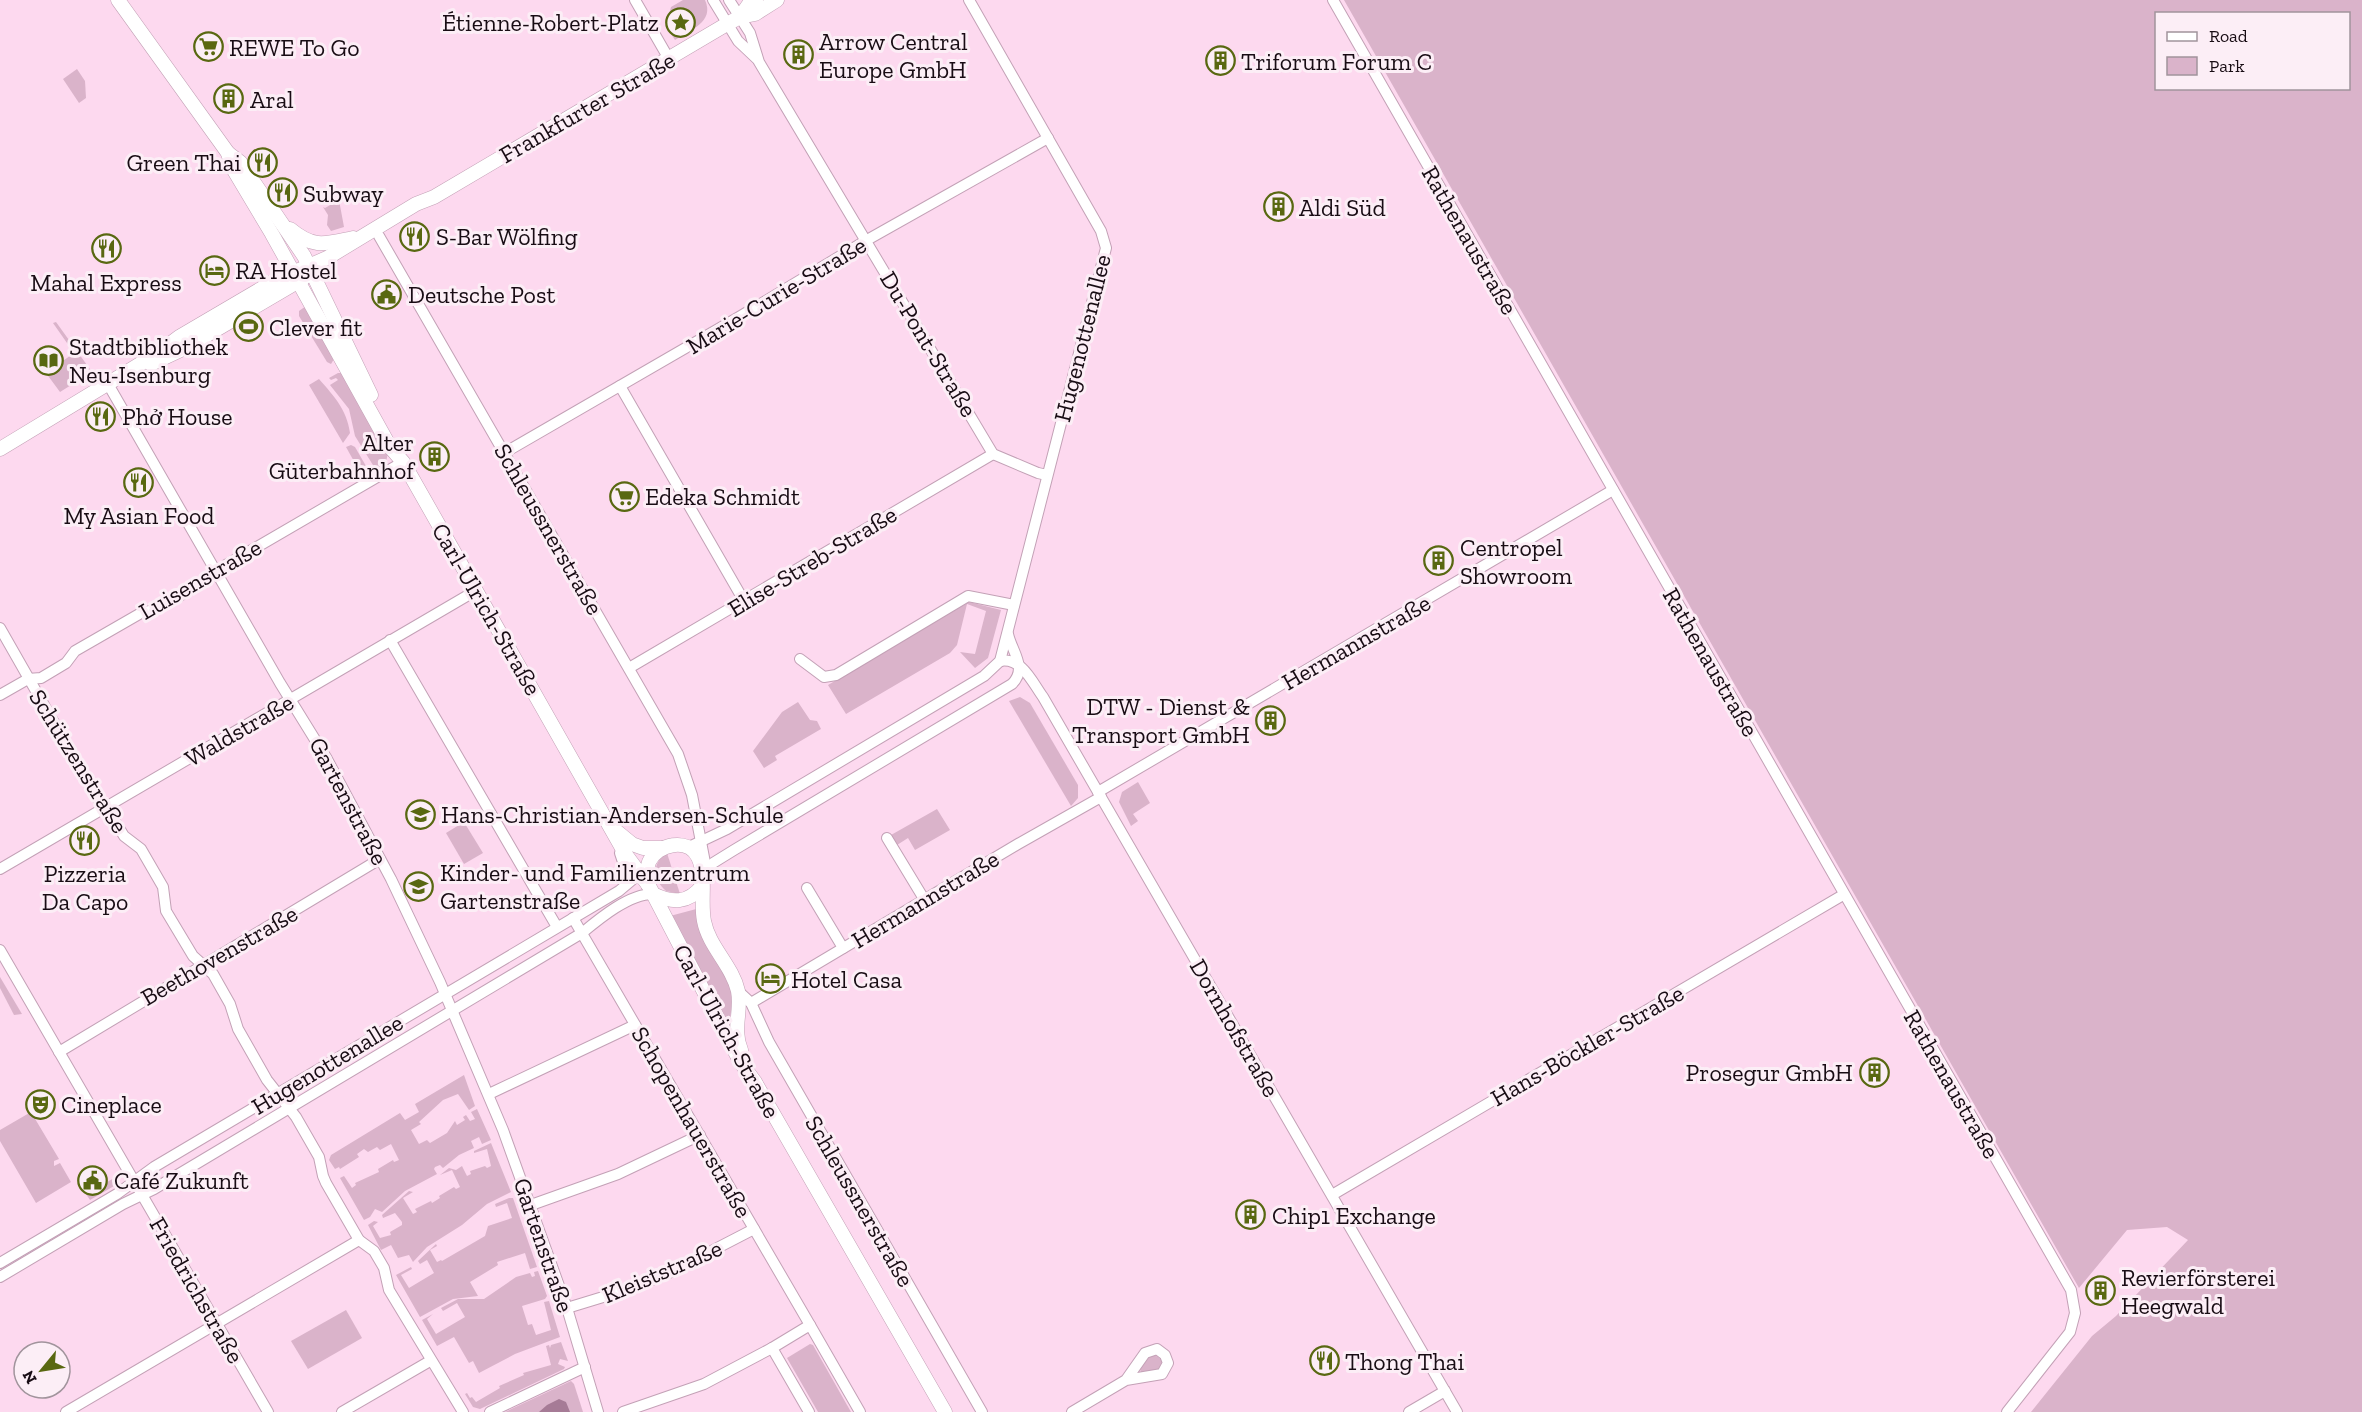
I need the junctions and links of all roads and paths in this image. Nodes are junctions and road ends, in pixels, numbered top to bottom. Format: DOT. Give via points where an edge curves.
graph roads {
  1 [pos="118,0"];
  2 [pos="635,0"];
  3 [pos="713,0"];
  4 [pos="729,0"];
  5 [pos="756,0"];
  6 [pos="777,0"];
  7 [pos="969,0"];
  8 [pos="1333,0"];
  9 [pos="740,17"];
  10 [pos="727,24"];
  11 [pos="669,59"];
  12 [pos="759,62"];
  13 [pos="1048,138"];
  14 [pos="228,153"];
  15 [pos="284,224"];
  16 [pos="372,235"];
  17 [pos="867,240"];
  18 [pos="310,270"];
  19 [pos="296,277"];
  20 [pos="110,386"];
  21 [pos="620,386"];
  22 [pos="0,449"];
  23 [pos="504,453"];
  24 [pos="993,454"];
  25 [pos="403,462"];
  26 [pos="1047,475"];
  27 [pos="1613,490"];
  28 [pos="217,573"];
  29 [pos="477,590"];
  30 [pos="744,601"];
  31 [pos="1014,605"];
  32 [pos="0,628"];
  33 [pos="1008,634"];
  34 [pos="390,640"];
  35 [pos="800,659"];
  36 [pos="1000,661"];
  37 [pos="1020,666"];
  38 [pos="629,668"];
  39 [pos="28,679"];
  40 [pos="0,695"];
  41 [pos="291,699"];
  42 [pos="1100,794"];
  43 [pos="104,809"];
  44 [pos="611,827"];
  45 [pos="887,838"];
  46 [pos="663,848"];
  47 [pos="697,848"];
  48 [pos="380,859"];
  49 [pos="649,861"];
  50 [pos="0,869"];
  51 [pos="641,874"];
  52 [pos="703,879"];
  53 [pos="626,884"];
  54 [pos="807,888"];
  55 [pos="651,890"];
  56 [pos="1843,895"];
  57 [pos="924,899"];
  58 [pos="662,911"];
  59 [pos="607,916"];
  60 [pos="573,918"];
  61 [pos="557,927"];
  62 [pos="582,933"];
  63 [pos="843,948"];
  64 [pos="0,950"];
  65 [pos="203,965"];
  66 [pos="738,991"];
  67 [pos="445,994"];
  68 [pos="751,1004"];
  69 [pos="453,1011"];
  70 [pos="635,1025"];
  71 [pos="59,1052"];
  72 [pos="755,1082"];
  73 [pos="278,1093"];
  74 [pos="489,1094"];
  75 [pos="290,1108"];
  76 [pos="700,1135"];
  77 [pos="134,1182"];
  78 [pos="141,1195"];
  79 [pos="1332,1195"];
  80 [pos="531,1205"];
  81 [pos="754,1229"];
  82 [pos="359,1239"];
  83 [pos="0,1263"];
  84 [pos="0,1277"];
  85 [pos="567,1308"];
  86 [pos="216,1323"];
  87 [pos="810,1326"];
  88 [pos="772,1348"];
  89 [pos="430,1361"];
  90 [pos="585,1367"];
  91 [pos="1126,1380"];
  92 [pos="1445,1391"];
  93 [pos="66,1412"];
  94 [pos="268,1412"];
  95 [pos="342,1412"];
  96 [pos="463,1412"];
  97 [pos="490,1412"];
  98 [pos="598,1412"];
  99 [pos="623,1412"];
  100 [pos="809,1412"];
  101 [pos="860,1412"];
  102 [pos="945,1412"];
  103 [pos="982,1412"];
  104 [pos="1072,1412"];
  105 [pos="1409,1412"];
  106 [pos="1457,1412"];
  107 [pos="2007,1412"];
  1 -- 14 [label="main road"];
  2 -- 11 [label="street"];
  3 -- 10 [label="street, Du-Pont-Straße"];
  4 -- 9 [label="street, Du-Pont-Straße"];
  5 -- 9 [label="main road, Frankfurter Straße"];
  6 -- 9 [label="main road, Frankfurter Straße" via="754,14"];
  7 -- 13 [label="street, Hugenottenallee"];
  8 -- 27 [label="street, Rathenaustraße"];
  9 -- 10 [label="main road, Frankfurter Straße"];
  9 -- 12 [label="street, Du-Pont-Straße"];
  10 -- 11 [label="main road, Frankfurter Straße"];
  10 -- 12 [label="street, Du-Pont-Straße"];
  11 -- 16 [label="main road, Frankfurter Straße"];
  12 -- 17 [label="street, Du-Pont-Straße"];
  13 -- 17 [label="street, Marie-Curie-Straße"];
  13 -- 26 [label="street, Hugenottenallee" via="1101,231 1106,248"];
  14 -- 15 [label="main road" via="240,162"];
  14 -- 19 [label="main road, Carl-Ulrich-Straße" via="232,167"];
  15 -- 16 [label="main road" via="313,243"];
  15 -- 18 [label="main road, Carl-Ulrich-Straße"];
  16 -- 18 [label="main road, Frankfurter Straße"];
  16 -- 23 [label="street, Schleussnerstraße"];
  17 -- 21 [label="street, Marie-Curie-Straße"];
  17 -- 24 [label="street, Du-Pont-Straße"];
  18 -- 19 [label="main road, Frankfurter Straße"];
  18 -- 25 [label="main road, Carl-Ulrich-Straße"];
  19 -- 20 [label="main road, Frankfurter Straße" via="185,348"];
  19 -- 25 [label="main road, Carl-Ulrich-Straße" via="390,447"];
  20 -- 22 [label="main road, Frankfurter Straße"];
  20 -- 28 [label="street, Gartenstraße"];
  21 -- 23 [label="street, Marie-Curie-Straße"];
  21 -- 30 [label="street"];
  23 -- 38 [label="street, Schleussnerstraße"];
  24 -- 26 [label="street"];
  24 -- 30 [label="street, Elise-Streb-Straße"];
  25 -- 28 [label="street, Luisenstraße"];
  25 -- 29 [label="main road, Carl-Ulrich-Straße"];
  26 -- 31 [label="street, Hugenottenallee"];
  27 -- 42 [label="street, Hermannstraße"];
  27 -- 56 [label="street, Rathenaustraße"];
  28 -- 39 [label="street, Luisenstraße" via="75,651 66,663 41,678"];
  28 -- 41 [label="street, Gartenstraße"];
  29 -- 34 [label="street, Waldstraße"];
  29 -- 44 [label="main road, Carl-Ulrich-Straße"];
  30 -- 38 [label="street, Elise-Streb-Straße"];
  31 -- 33 [label="street, Hugenottenallee"];
  31 -- 35 [label="street" via="968,596 836,675 824,677"];
  32 -- 39 [label="street, Schützenstraße"];
  33 -- 36 [label="street, Hugenottenallee"];
  33 -- 37 [label="street"];
  34 -- 41 [label="street, Waldstraße"];
  34 -- 61 [label="street"];
  36 -- 37 [label="street"];
  36 -- 47 [label="street" via="984,676"];
  37 -- 42 [label="street, Dornhofstraße" via="1043,697"];
  37 -- 52 [label="street" via="1017,678 1007,687 734,850 714,863"];
  38 -- 47 [label="street, Schleussnerstraße" via="678,754 692,795 699,830"];
  39 -- 40 [label="street, Luisenstraße"];
  39 -- 43 [label="street, Schützenstraße"];
  41 -- 43 [label="street, Waldstraße"];
  41 -- 48 [label="street, Gartenstraße"];
  42 -- 57 [label="street, Hermannstraße"];
  42 -- 79 [label="street, Dornhofstraße"];
  43 -- 50 [label="street, Waldstraße"];
  43 -- 65 [label="street, Schützenstraße" via="124,836 141,849 162,887 166,911 193,956"];
  44 -- 46 [label="main road" via="632,844"];
  44 -- 51 [label="main road, Carl-Ulrich-Straße"];
  44 -- 53 [label="street" via="625,862"];
  45 -- 57 [label="street"];
  46 -- 47 [label="main road"];
  46 -- 49 [label="main road, Hugenottenallee"];
  47 -- 52 [label="main road"];
  48 -- 65 [label="street, Beethovenstraße"];
  48 -- 67 [label="street, Gartenstraße"];
  49 -- 51 [label="street, Hugenottenallee"];
  49 -- 55 [label="main road" via="647,876"];
  51 -- 53 [label="street, Hugenottenallee"];
  51 -- 55 [label="main road, Carl-Ulrich-Straße"];
  52 -- 55 [label="main road" via="693,896 679,902"];
  52 -- 66 [label="main road, Schleussnerstraße" via="704,921 709,939"];
  53 -- 60 [label="street, Hugenottenallee"];
  54 -- 63 [label="street"];
  55 -- 58 [label="main road, Carl-Ulrich-Straße"];
  55 -- 59 [label="street, Hugenottenallee"];
  56 -- 79 [label="street, Hans-Böckler-Straße"];
  56 -- 107 [label="street, Rathenaustraße" via="2071,1290 2075,1308 2072,1328"];
  57 -- 63 [label="street, Hermannstraße"];
  58 -- 59 [label="street, Hugenottenallee" via="646,901"];
  58 -- 72 [label="main road, Carl-Ulrich-Straße"];
  59 -- 62 [label="street, Hugenottenallee"];
  60 -- 61 [label="street, Hugenottenallee"];
  60 -- 62 [label="street, Schopenhauerstraße"];
  61 -- 67 [label="street, Hugenottenallee"];
  62 -- 69 [label="street, Hugenottenallee"];
  62 -- 70 [label="street, Schopenhauerstraße"];
  63 -- 68 [label="street, Hermannstraße"];
  64 -- 71 [label="street, Friedrichstraße"];
  65 -- 71 [label="street, Beethovenstraße"];
  65 -- 73 [label="street, Schützenstraße" via="213,974 230,1004 238,1029"];
  66 -- 68 [label="street, Schleussnerstraße"];
  66 -- 72 [label="main road, Schleussnerstraße" via="737,1041"];
  67 -- 69 [label="street, Gartenstraße"];
  67 -- 73 [label="street, Hugenottenallee"];
  68 -- 103 [label="street, Schleussnerstraße"];
  69 -- 74 [label="street, Gartenstraße"];
  69 -- 75 [label="street, Hugenottenallee"];
  70 -- 74 [label="street"];
  70 -- 76 [label="street, Schopenhauerstraße"];
  71 -- 77 [label="street, Friedrichstraße"];
  72 -- 102 [label="main road, Carl-Ulrich-Straße"];
  73 -- 75 [label="street, Schützenstraße"];
  73 -- 77 [label="street, Hugenottenallee"];
  74 -- 80 [label="street, Gartenstraße"];
  75 -- 78 [label="street, Hugenottenallee"];
  75 -- 82 [label="street, Schützenstraße" via="320,1157 324,1180"];
  76 -- 80 [label="street" via="618,1174"];
  76 -- 81 [label="street, Schopenhauerstraße"];
  77 -- 78 [label="street, Friedrichstraße"];
  77 -- 83 [label="street, Hugenottenallee"];
  78 -- 84 [label="street, Hugenottenallee"];
  78 -- 86 [label="street, Friedrichstraße"];
  79 -- 92 [label="street, Dornhofstraße"];
  80 -- 85 [label="street, Gartenstraße"];
  81 -- 85 [label="street, Kleiststraße" via="667,1274"];
  81 -- 87 [label="street, Schopenhauerstraße"];
  82 -- 86 [label="street"];
  82 -- 89 [label="street, Schützenstraße" via="379,1259 389,1290"];
  85 -- 90 [label="street, Gartenstraße"];
  86 -- 93 [label="street"];
  86 -- 94 [label="street, Friedrichstraße"];
  87 -- 88 [label="street"];
  87 -- 101 [label="street, Schopenhauerstraße"];
  88 -- 99 [label="street" via="705,1384"];
  88 -- 100 [label="street"];
  89 -- 95 [label="street"];
  89 -- 96 [label="street, Schützenstraße"];
  90 -- 97 [label="street"];
  90 -- 98 [label="street, Gartenstraße"];
  91 -- 104 [label="street"];
  92 -- 105 [label="street"];
  92 -- 106 [label="street, Dornhofstraße"];
}
